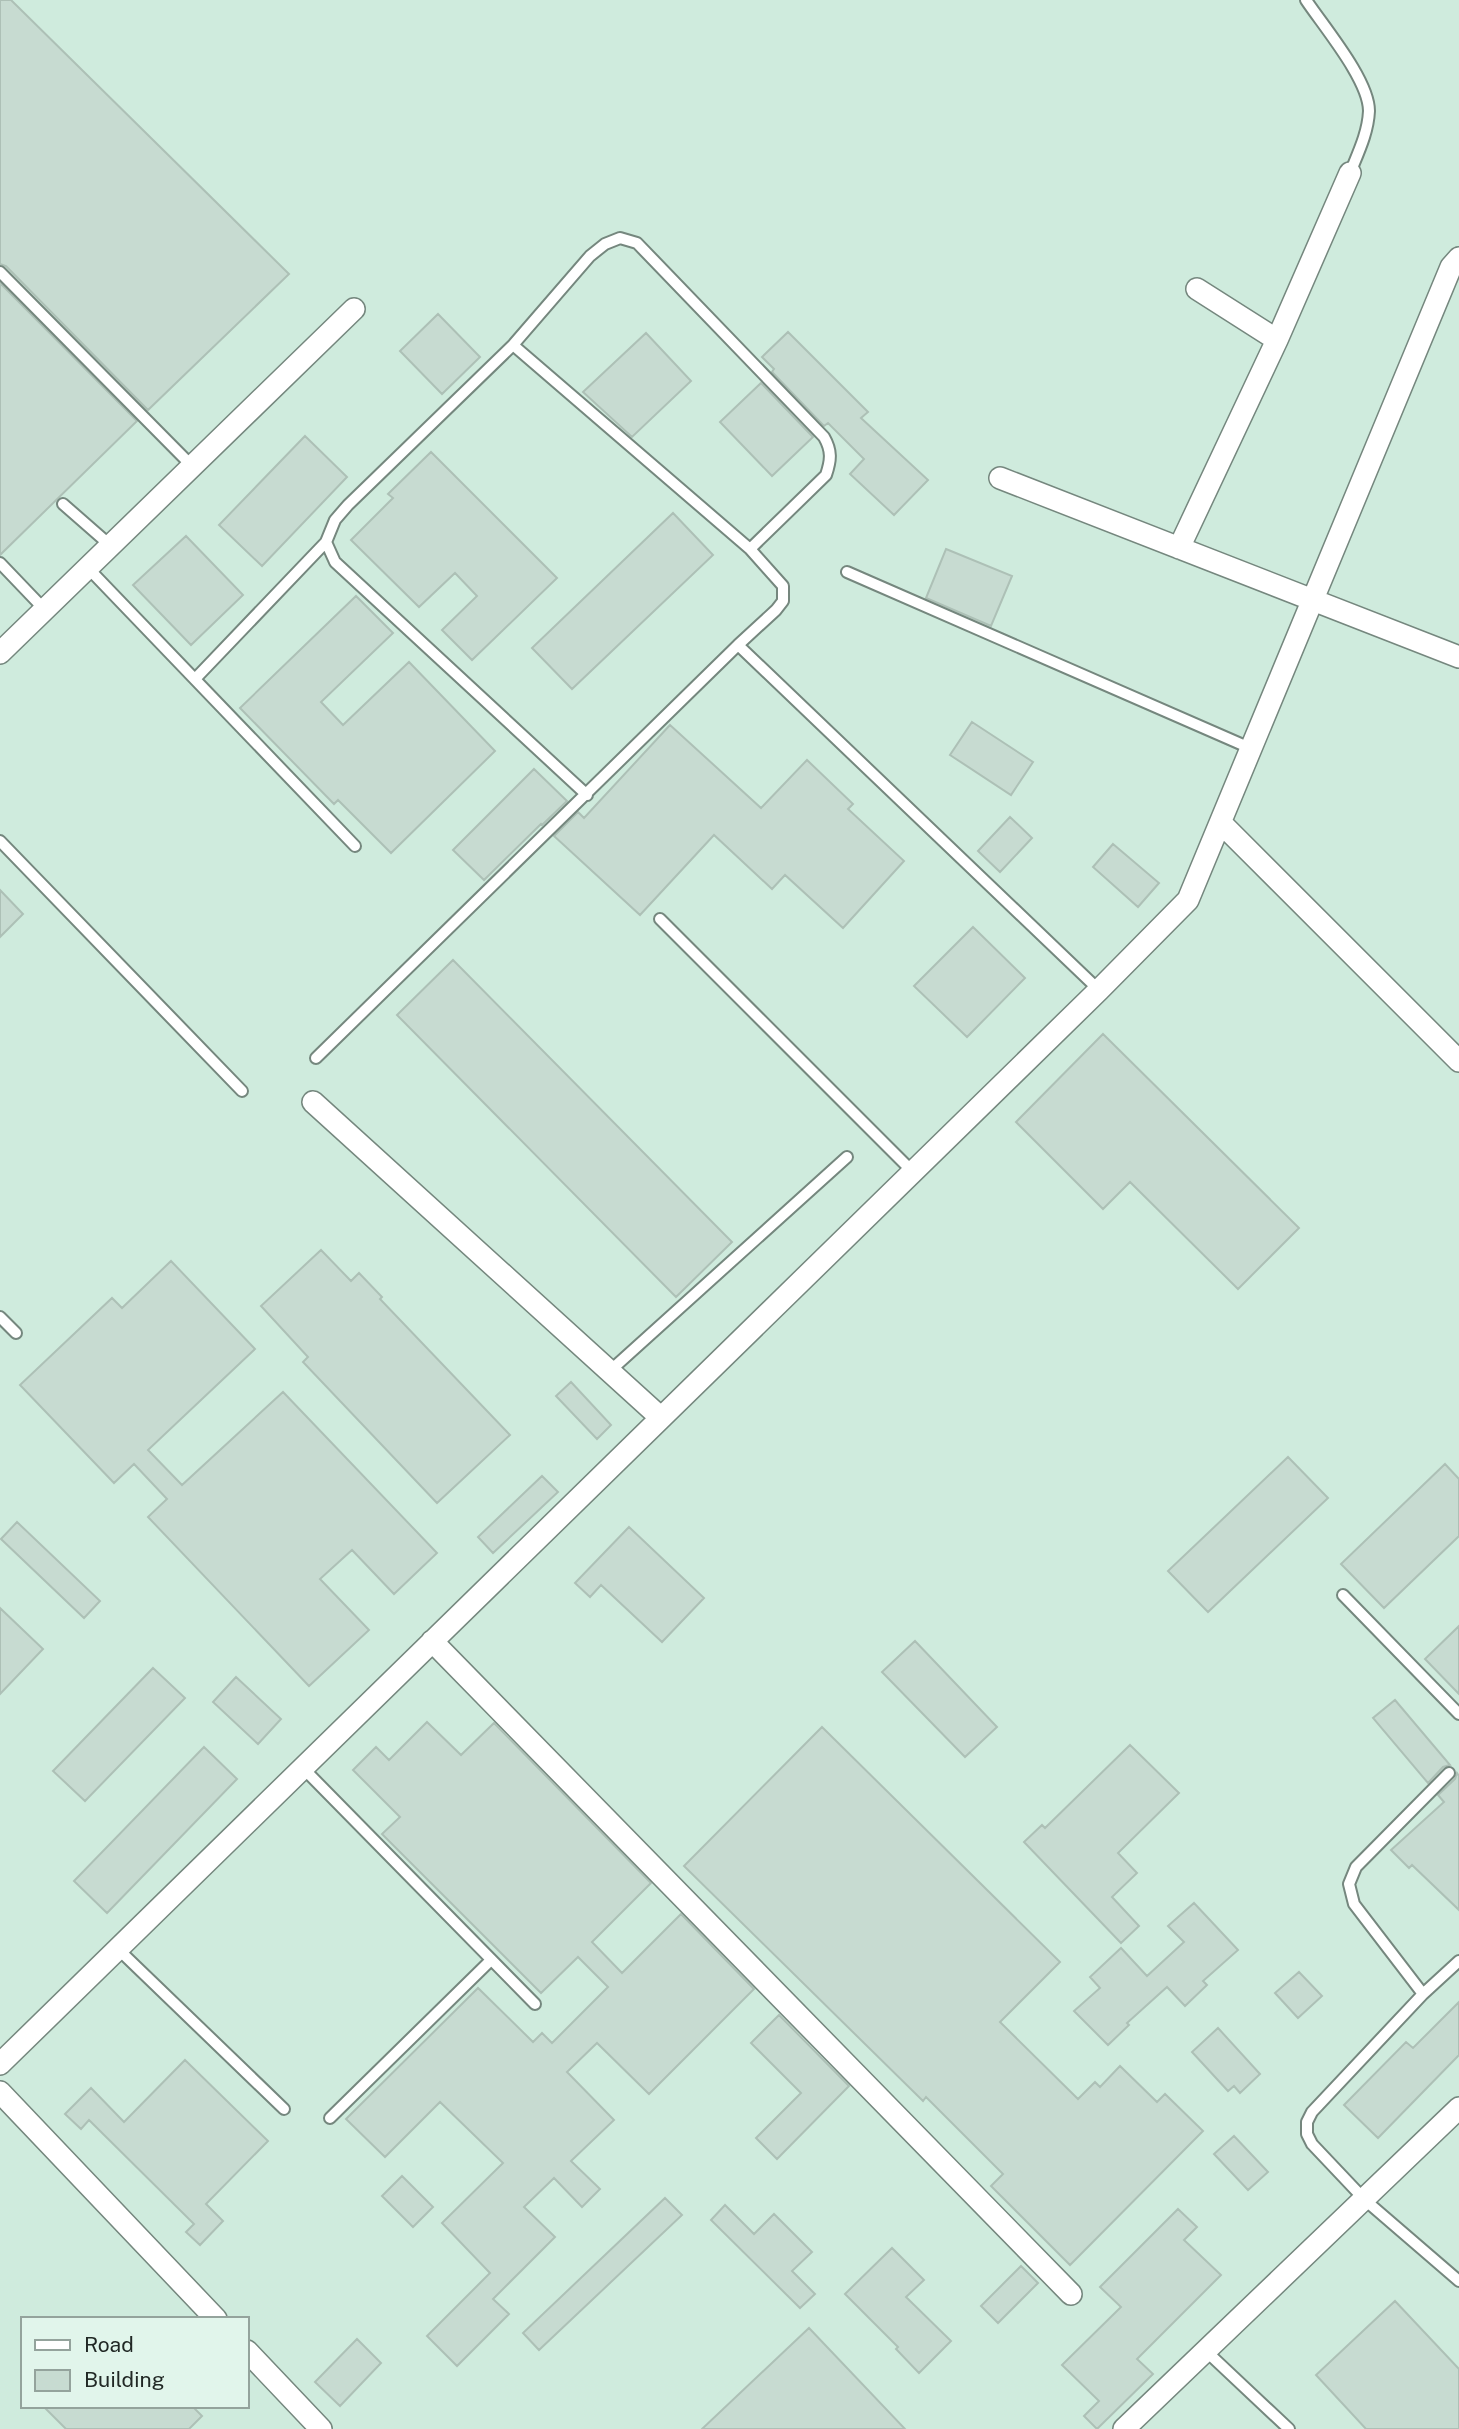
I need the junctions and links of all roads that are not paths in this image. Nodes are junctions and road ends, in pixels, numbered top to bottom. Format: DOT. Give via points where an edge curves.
graph roads {
  1 [pos="1306,0"];
  2 [pos="1350,173"];
  3 [pos="1459,258"];
  4 [pos="0,272"];
  5 [pos="1198,289"];
  6 [pos="354,309"];
  7 [pos="1278,340"];
  8 [pos="513,345"];
  9 [pos="192,467"];
  10 [pos="1000,478"];
  11 [pos="63,504"];
  12 [pos="326,542"];
  13 [pos="111,546"];
  14 [pos="1179,548"];
  15 [pos="750,549"];
  16 [pos="0,563"];
  17 [pos="88,568"];
  18 [pos="847,572"];
  19 [pos="1314,600"];
  20 [pos="45,610"];
  21 [pos="738,645"];
  22 [pos="0,653"];
  23 [pos="1459,657"];
  24 [pos="194,679"];
  25 [pos="1250,748"];
  26 [pos="587,795"];
  27 [pos="1221,823"];
  28 [pos="0,841"];
  29 [pos="355,846"];
  30 [pos="660,919"];
  31 [pos="1099,990"];
  32 [pos="316,1058"];
  33 [pos="1459,1061"];
  34 [pos="242,1091"];
  35 [pos="313,1102"];
  36 [pos="847,1157"];
  37 [pos="912,1171"];
  38 [pos="0,1317"];
  39 [pos="16,1333"];
  40 [pos="611,1370"];
  41 [pos="660,1417"];
  42 [pos="1343,1595"];
  43 [pos="432,1642"];
  44 [pos="1459,1714"];
  45 [pos="303,1768"];
  46 [pos="1449,1773"];
  47 [pos="118,1949"];
  48 [pos="491,1960"];
  49 [pos="1459,1961"];
  50 [pos="1423,1994"];
  51 [pos="536,2004"];
  52 [pos="0,2064"];
  53 [pos="0,2092"];
  54 [pos="1459,2108"];
  55 [pos="284,2109"];
  56 [pos="330,2118"];
  57 [pos="1365,2200"];
  58 [pos="1459,2281"];
  59 [pos="1071,2294"];
  60 [pos="214,2317"];
  61 [pos="1206,2351"];
  62 [pos="248,2352"];
  63 [pos="321,2429"];
  64 [pos="1124,2429"];
  65 [pos="1289,2429"];
  1 -- 2 [label="lane" via="1363,86 1369,110 1365,137"];
  2 -- 7 [label="street"];
  3 -- 19 [label="street" via="1451,267"];
  4 -- 9 [label="lane"];
  5 -- 7 [label="street"];
  6 -- 9 [label="street"];
  7 -- 14 [label="street"];
  8 -- 12 [label="lane" via="348,505 335,520"];
  8 -- 15 [label="lane"];
  8 -- 15 [label="lane" via="590,256 620,238 637,243 830,447 826,475"];
  9 -- 13 [label="street"];
  10 -- 14 [label="street"];
  11 -- 13 [label="lane"];
  12 -- 24 [label="lane"];
  12 -- 26 [label="lane" via="335,562"];
  13 -- 17 [label="street"];
  14 -- 19 [label="street"];
  15 -- 21 [label="lane" via="783,586 783,601"];
  16 -- 20 [label="lane"];
  17 -- 20 [label="street"];
  17 -- 24 [label="lane"];
  18 -- 25 [label="lane"];
  19 -- 23 [label="street"];
  19 -- 25 [label="street"];
  20 -- 22 [label="street"];
  21 -- 26 [label="lane"];
  21 -- 31 [label="lane"];
  24 -- 29 [label="lane"];
  25 -- 27 [label="street"];
  26 -- 32 [label="lane"];
  27 -- 31 [label="street" via="1188,900"];
  27 -- 33 [label="street"];
  28 -- 34 [label="lane"];
  30 -- 37 [label="lane"];
  31 -- 37 [label="street"];
  35 -- 40 [label="street"];
  36 -- 40 [label="lane"];
  37 -- 41 [label="street"];
  38 -- 39 [label="lane"];
  40 -- 41 [label="street"];
  41 -- 43 [label="street"];
  42 -- 44 [label="lane"];
  43 -- 45 [label="street"];
  43 -- 59 [label="street"];
  45 -- 47 [label="street"];
  45 -- 48 [label="lane"];
  46 -- 50 [label="lane" via="1356,1867 1349,1884 1353,1904"];
  47 -- 52 [label="street"];
  47 -- 55 [label="lane"];
  48 -- 51 [label="lane"];
  48 -- 56 [label="lane"];
  49 -- 50 [label="lane"];
  50 -- 57 [label="lane" via="1307,2122 1312,2144"];
  53 -- 60 [label="street"];
  54 -- 57 [label="street"];
  57 -- 58 [label="lane"];
  57 -- 61 [label="street"];
  61 -- 64 [label="street"];
  61 -- 65 [label="lane"];
  62 -- 63 [label="street"];
}
